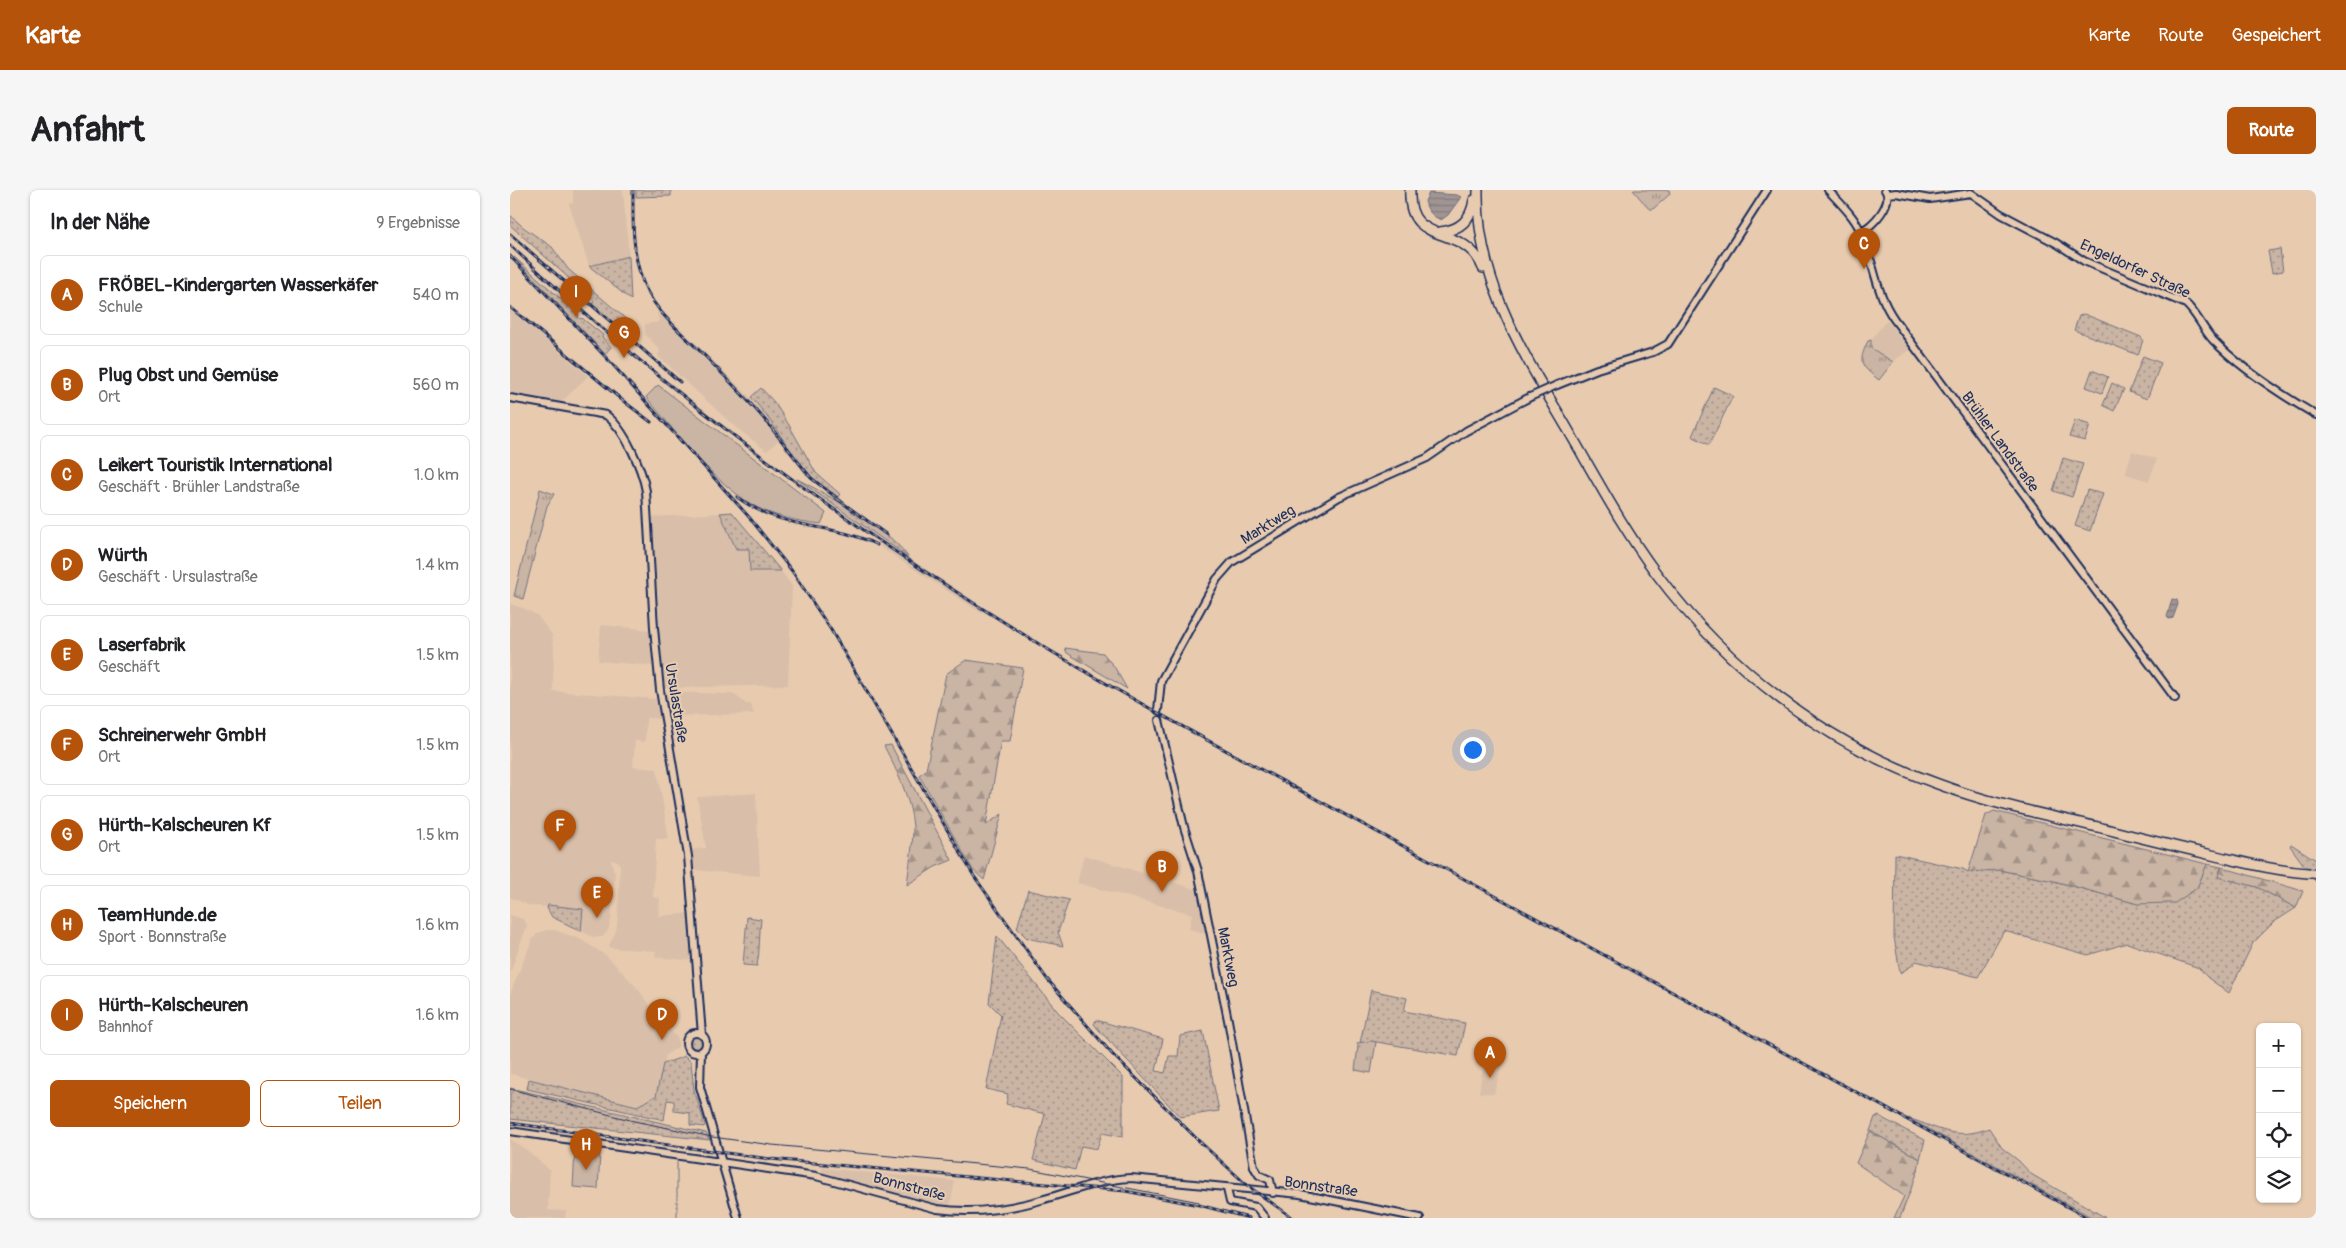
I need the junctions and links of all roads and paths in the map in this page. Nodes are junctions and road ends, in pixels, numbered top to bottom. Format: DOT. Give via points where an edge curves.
graph roads {
  1 [pos="1477,190"];
  2 [pos="1767,190"];
  3 [pos="1828,190"];
  4 [pos="1410,191"];
  5 [pos="1887,192"];
  6 [pos="1861,230"];
  7 [pos="1437,233"];
  8 [pos="1492,284"];
  9 [pos="510,398"];
  10 [pos="2316,415"];
  11 [pos="2175,698"];
  12 [pos="1158,710"];
  13 [pos="1159,720"];
  14 [pos="2312,873"];
  15 [pos="699,1034"];
  16 [pos="701,1052"];
  17 [pos="694,1054"];
  18 [pos="700,1072"];
  19 [pos="510,1131"];
  20 [pos="722,1163"];
  21 [pos="738,1166"];
  22 [pos="728,1180"];
  23 [pos="1227,1189"];
  24 [pos="1273,1193"];
  25 [pos="738,1218"];
  26 [pos="1265,1218"];
  27 [pos="1420,1218"];
  1 -- 7 [label="highway" via="1467,220 1453,230"];
  1 -- 8 [label="highway" via="1481,242"];
  2 -- 12 [label="street, Marktweg, bridge" via="1676,335 1660,349 1556,384 1466,431 1427,458 1339,497 1232,562 1217,580 1160,681"];
  3 -- 6 [label="street, Brühler Landstraße"];
  4 -- 7 [label="highway" via="1410,209 1415,219"];
  5 -- 6 [label="street" via="1888,200 1876,219"];
  5 -- 10 [label="street, Engeldorfer Straße" via="1930,199 1971,193 2001,214 2084,261 2186,304 2223,350"];
  6 -- 11 [label="street, Brühler Landstraße" via="1877,287 1887,309"];
  7 -- 8 [label="highway" via="1457,239 1473,251"];
  8 -- 14 [label="highway" via="1527,361 1645,558 1702,628 1754,677 1825,730 1892,766 1954,790 2015,808 2257,865"];
  9 -- 15 [label="street, Ursulastraße" via="606,415 640,468 645,485 660,690 688,856 701,1015"];
  13 -- 24 [label="street, Marktweg" via="1184,827 1198,871 1254,1167 1259,1175 1270,1180"];
  15 -- 16 [label="street, Ursulastraße" via="706,1045"];
  15 -- 17 [label="street, Ursulastraße" via="690,1035 686,1043"];
  16 -- 17 [label="street"];
  16 -- 18 [label="street, Ursulastraße"];
  17 -- 18 [label="street, Ursulastraße"];
  18 -- 20 [label="street, Ursulastraße" via="705,1107"];
  19 -- 20 [label="street, Bonnstraße"];
  20 -- 21 [label="street, Bonnstraße"];
  20 -- 22 [label="street, Ursulastraße"];
  21 -- 22 [label="street"];
  21 -- 23 [label="street, Bonnstraße" via="816,1176 955,1212 1000,1210 1118,1178"];
  22 -- 25 [label="street, Ursulastraße"];
  23 -- 24 [label="street, Bonnstraße"];
  23 -- 26 [label="street" via="1230,1202 1256,1207"];
  24 -- 27 [label="street, Bonnstraße" via="1332,1199"];
}
